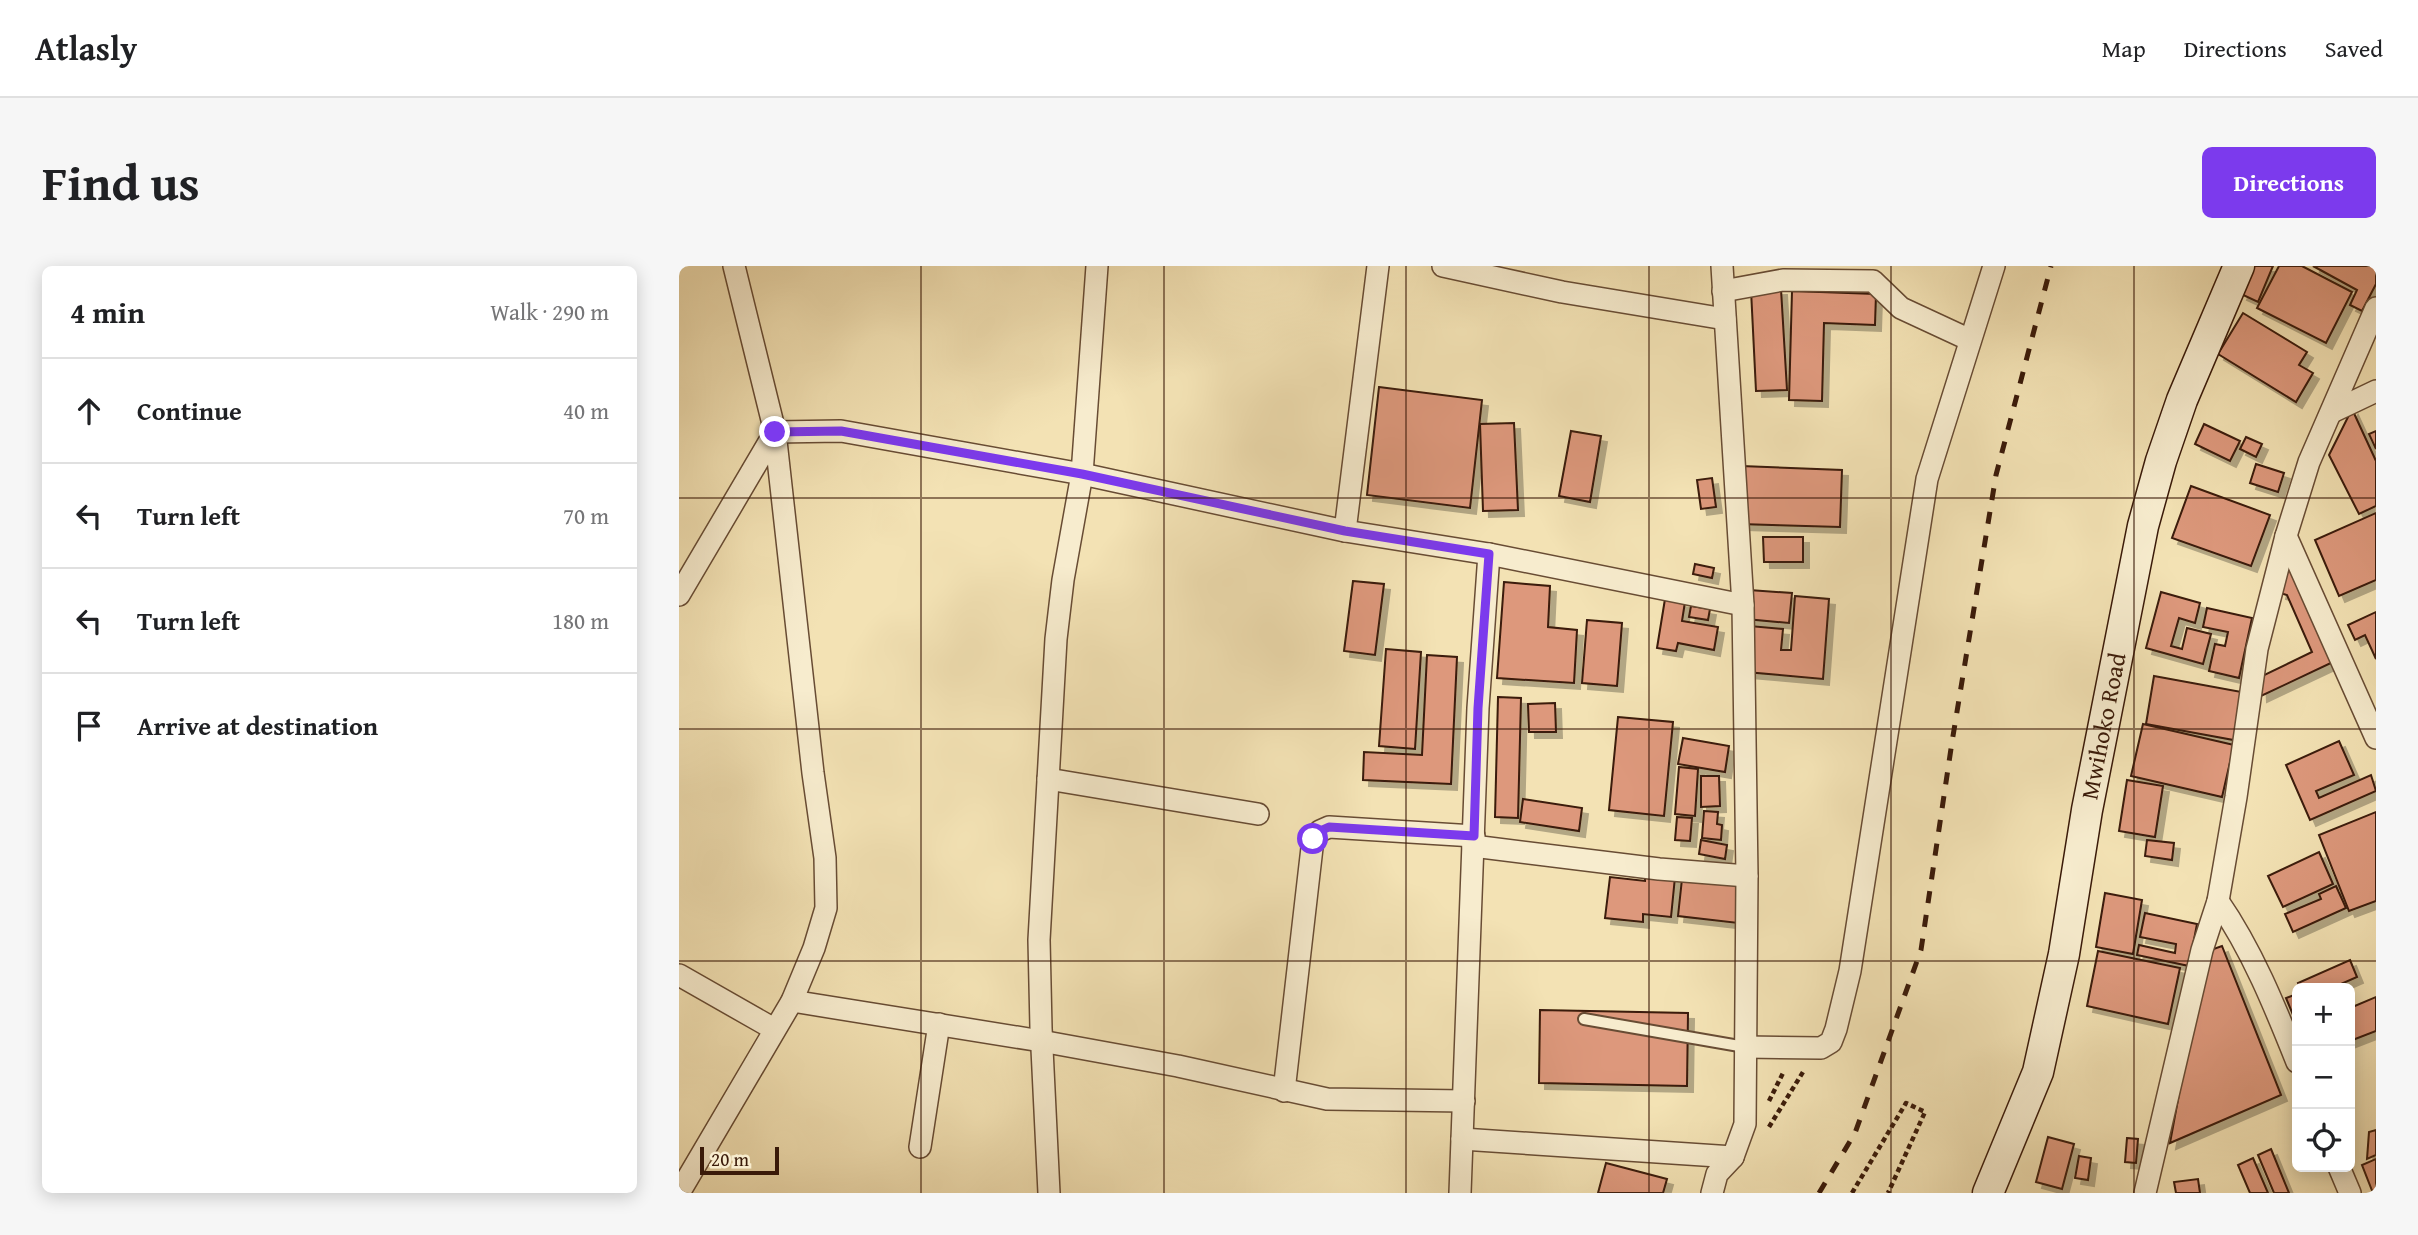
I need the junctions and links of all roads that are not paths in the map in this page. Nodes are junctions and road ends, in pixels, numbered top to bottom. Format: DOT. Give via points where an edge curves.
graph roads {
  1 [pos="734,266"];
  2 [pos="1097,266"];
  3 [pos="1378,266"];
  4 [pos="1443,266"];
  5 [pos="1721,266"];
  6 [pos="1994,266"];
  7 [pos="2239,266"];
  8 [pos="1723,291"];
  9 [pos="2376,308"];
  10 [pos="1725,319"];
  11 [pos="1970,340"];
  12 [pos="2376,391"];
  13 [pos="2332,412"];
  14 [pos="775,432"];
  15 [pos="1082,474"];
  16 [pos="1345,531"];
  17 [pos="2286,536"];
  18 [pos="1489,554"];
  19 [pos="679,595"];
  20 [pos="1743,605"];
  21 [pos="2376,738"];
  22 [pos="1048,779"];
  23 [pos="1258,814"];
  24 [pos="1473,841"];
  25 [pos="1747,876"];
  26 [pos="2218,901"];
  27 [pos="679,975"];
  28 [pos="792,1001"];
  29 [pos="1584,1019"];
  30 [pos="939,1024"];
  31 [pos="775,1029"];
  32 [pos="1041,1041"];
  33 [pos="1745,1047"];
  34 [pos="2292,1050"];
  35 [pos="1284,1091"];
  36 [pos="1464,1101"];
  37 [pos="1462,1139"];
  38 [pos="920,1147"];
  39 [pos="1733,1157"];
  40 [pos="2341,1172"];
  41 [pos="679,1193"];
  42 [pos="1049,1193"];
  43 [pos="1460,1193"];
  44 [pos="1712,1193"];
  45 [pos="1987,1193"];
  46 [pos="2145,1193"];
  47 [pos="2350,1193"];
  1 -- 14 [label="street"];
  2 -- 15 [label="street"];
  3 -- 16 [label="street"];
  4 -- 10 [label="street" via="1562,292"];
  5 -- 8 [label="street"];
  6 -- 11 [label="street"];
  7 -- 45 [label="street, Mwihoko Road" via="2182,400 2143,526 2038,1072"];
  8 -- 10 [label="street"];
  8 -- 11 [label="street" via="1783,280 1874,281 1901,308"];
  9 -- 13 [label="street"];
  10 -- 20 [label="street"];
  11 -- 33 [label="street" via="1927,479 1853,957 1836,1028 1831,1042 1821,1048"];
  12 -- 13 [label="street"];
  13 -- 17 [label="street" via="2309,462"];
  14 -- 15 [label="street" via="841,431"];
  14 -- 19 [label="street"];
  14 -- 28 [label="street" via="826,908"];
  15 -- 16 [label="street"];
  15 -- 22 [label="street" via="1056,639"];
  16 -- 18 [label="street"];
  17 -- 21 [label="street"];
  17 -- 26 [label="street" via="2257,649"];
  18 -- 20 [label="street"];
  18 -- 24 [label="street"];
  20 -- 25 [label="street"];
  22 -- 23 [label="street"];
  22 -- 32 [label="street" via="1039,940"];
  24 -- 25 [label="street" via="1659,869"];
  24 -- 35 [label="street" via="1329,827 1313,839"];
  24 -- 36 [label="street"];
  25 -- 33 [label="street"];
  26 -- 34 [label="street" via="2238,930"];
  26 -- 46 [label="street" via="2201,950"];
  27 -- 31 [label="street"];
  28 -- 30 [label="street"];
  28 -- 31 [label="street"];
  29 -- 33 [label="lane"];
  30 -- 32 [label="street"];
  30 -- 38 [label="street"];
  31 -- 41 [label="street"];
  32 -- 35 [label="street"];
  32 -- 42 [label="street"];
  33 -- 39 [label="street" via="1745,1124"];
  35 -- 36 [label="street" via="1327,1099"];
  36 -- 37 [label="street"];
  37 -- 39 [label="street"];
  37 -- 43 [label="street"];
  39 -- 44 [label="street" via="1717,1174"];
  40 -- 47 [label="street"];
}
